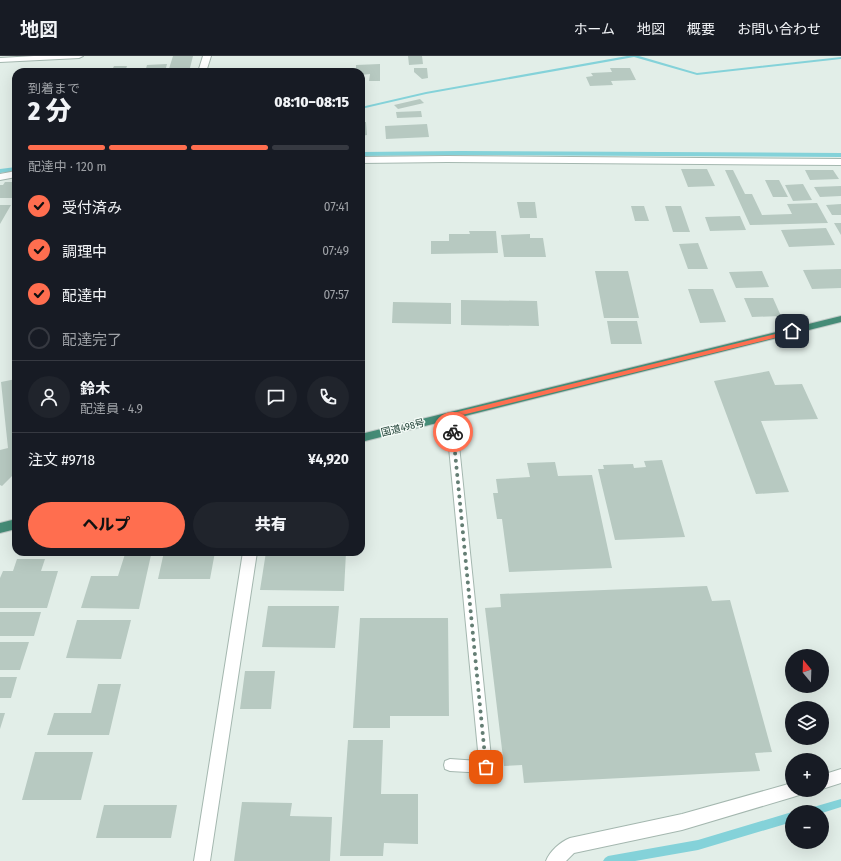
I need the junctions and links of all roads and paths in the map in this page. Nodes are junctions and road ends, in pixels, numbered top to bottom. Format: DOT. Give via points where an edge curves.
graph roads {
  1 [pos="79,56"];
  2 [pos="207,56"];
  3 [pos="0,60"];
  4 [pos="203,68"];
  5 [pos="365,160"];
  6 [pos="841,162"];
  7 [pos="12,175"];
  8 [pos="0,177"];
  9 [pos="841,319"];
  10 [pos="451,416"];
  11 [pos="365,437"];
  12 [pos="12,525"];
  13 [pos="0,528"];
  14 [pos="249,556"];
  15 [pos="450,765"];
  16 [pos="841,776"];
  17 [pos="829,780"];
  18 [pos="785,792"];
  19 [pos="202,861"];
  20 [pos="554,861"];
  1 -- 3 [label="street"];
  2 -- 4 [label="street"];
  5 -- 6 [label="street"];
  7 -- 8 [label="street"];
  9 -- 10 [label="highway, 国道498号"];
  10 -- 11 [label="highway, 国道498号"];
  10 -- 15 [label="lane" via="486,767"];
  12 -- 13 [label="highway"];
  14 -- 19 [label="street"];
  16 -- 17 [label="street"];
  18 -- 20 [label="street" via="682,822 570,846"];
}
